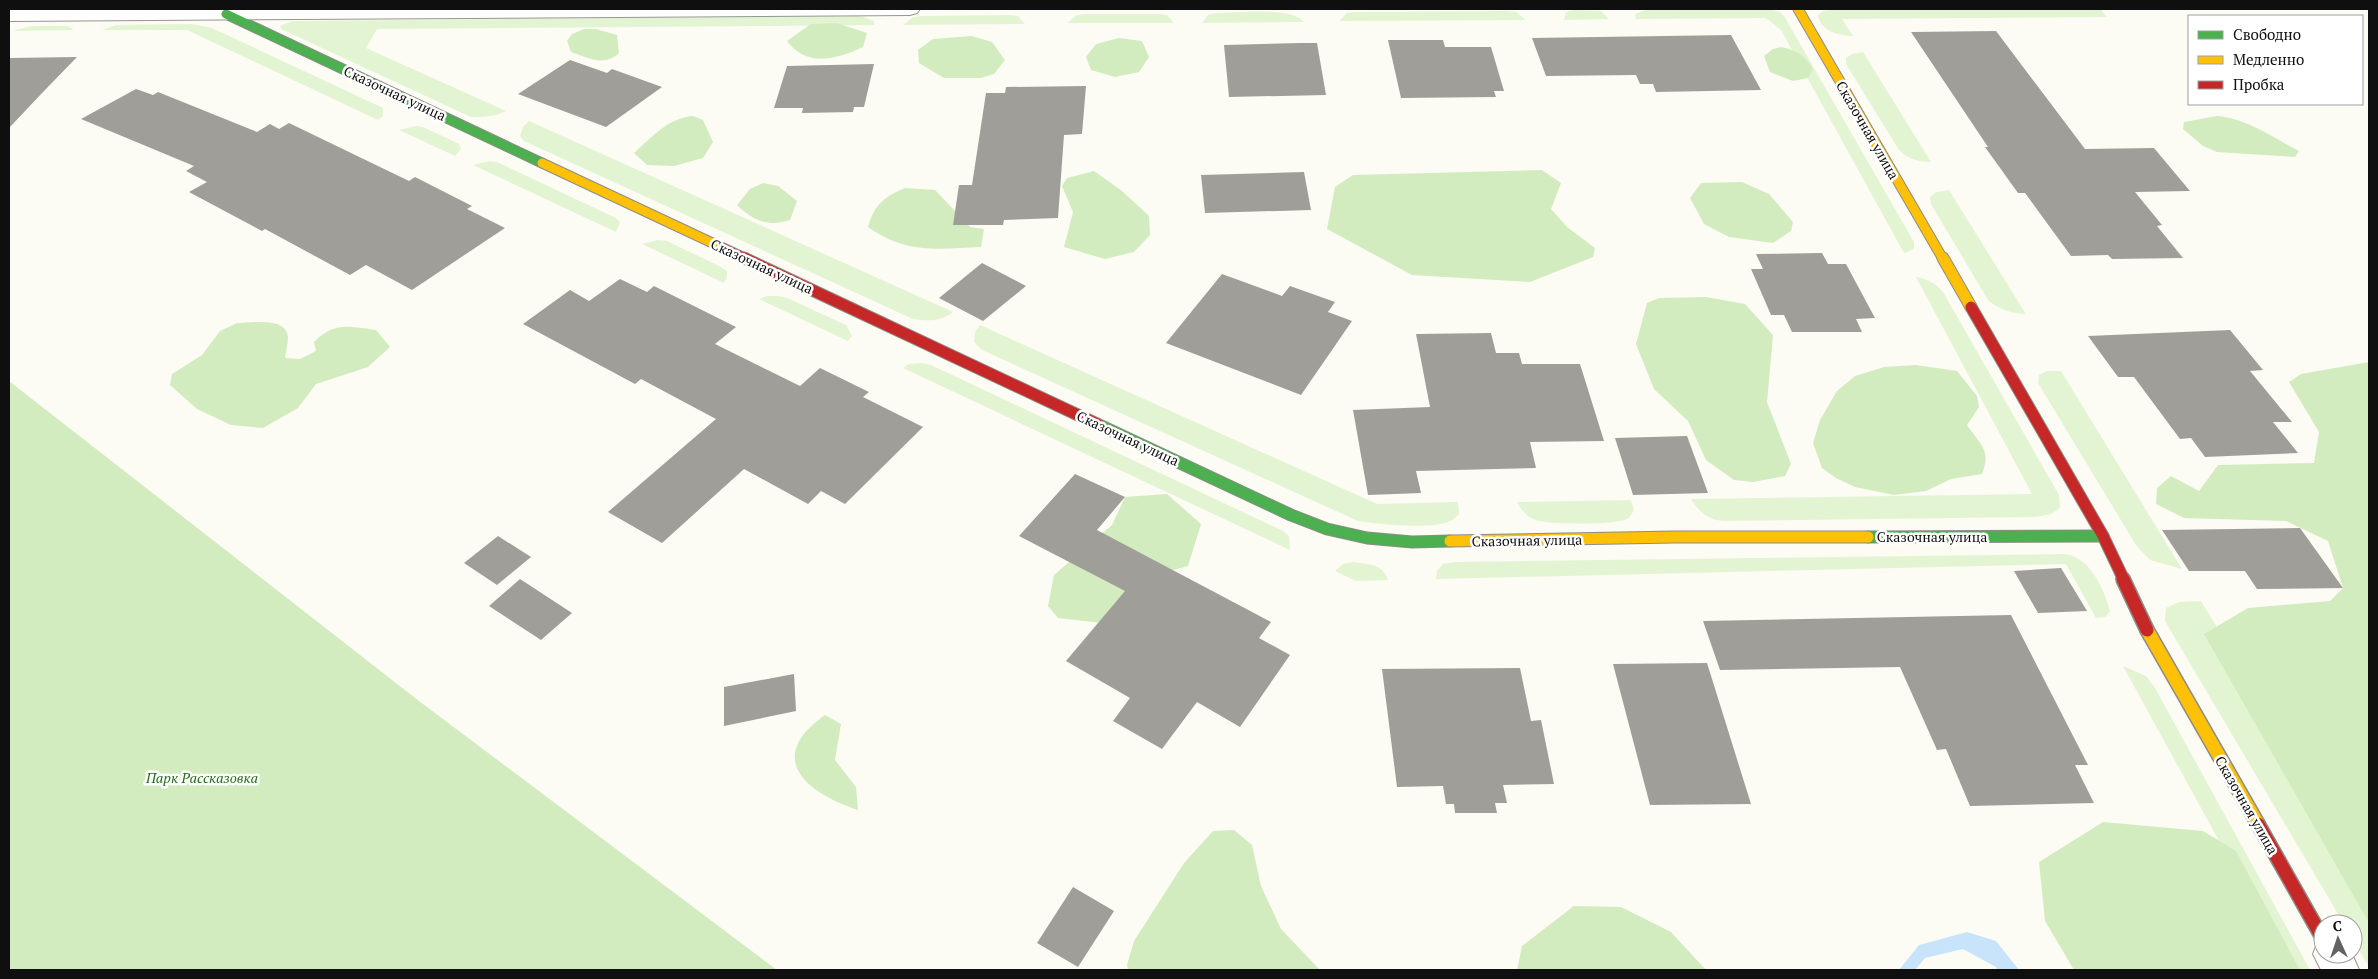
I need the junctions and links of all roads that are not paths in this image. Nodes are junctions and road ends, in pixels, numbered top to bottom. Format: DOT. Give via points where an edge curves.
graph roads {
  1 [pos="910,9"];
  2 [pos="1798,9"];
  3 [pos="226,14"];
  4 [pos="9,15"];
  5 [pos="2103,536"];
  6 [pos="2313,921"];
  1 -- 3 [label="street, Сказочная улица"];
  2 -- 5 [label="street, Сказочная улица"];
  3 -- 4 [label="street, Сказочная улица"];
  3 -- 5 [label="street, Сказочная улица" via="1291,515 1327,529 1367,538 1412,542 1675,537"];
  5 -- 6 [label="street, Сказочная улица" via="2139,614"];
}
